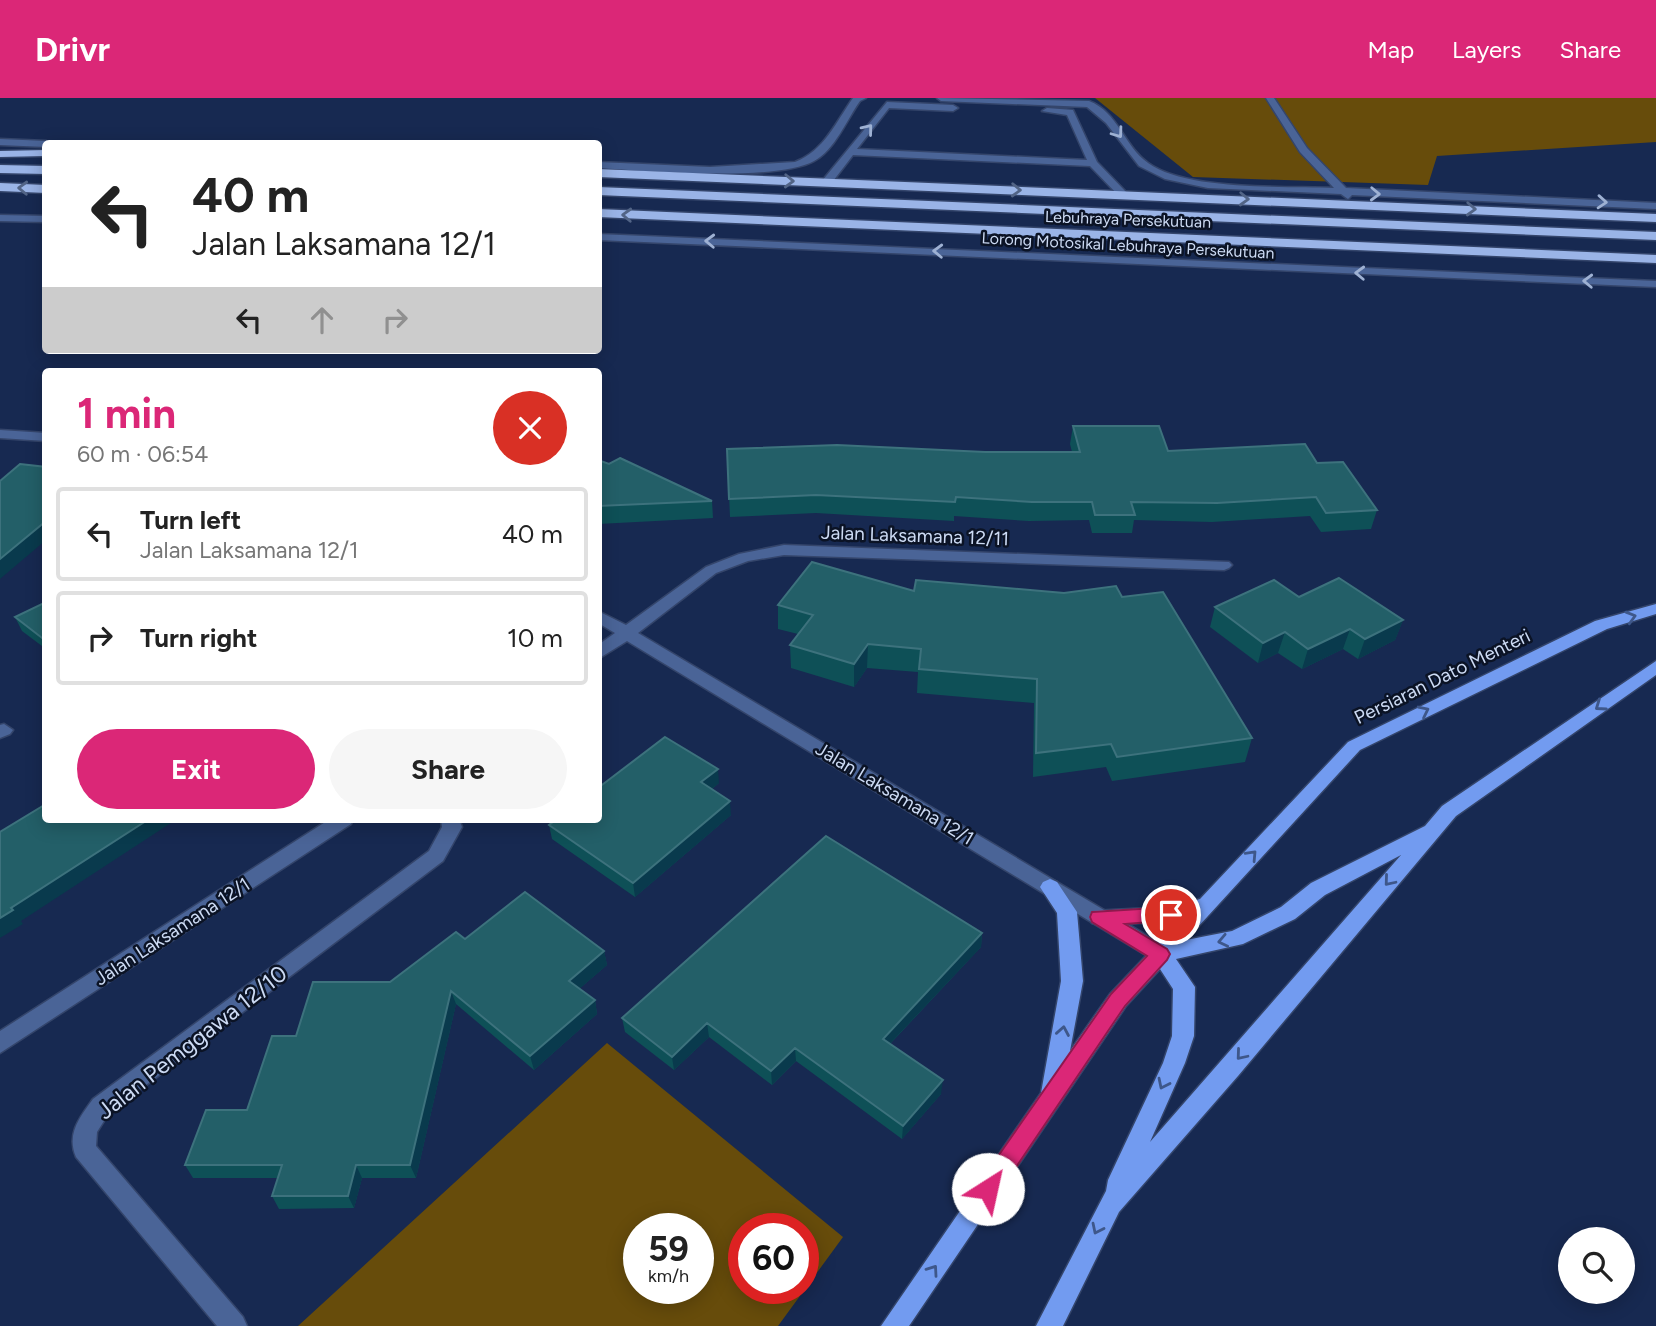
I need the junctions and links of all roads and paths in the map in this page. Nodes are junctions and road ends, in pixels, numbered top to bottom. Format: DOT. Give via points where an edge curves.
graph roads {
  1 [pos="862,98"];
  2 [pos="1270,98"];
  3 [pos="939,101"];
  4 [pos="0,142"];
  5 [pos="42,144"];
  6 [pos="0,152"];
  7 [pos="42,152"];
  8 [pos="849,152"];
  9 [pos="1093,163"];
  10 [pos="602,166"];
  11 [pos="0,169"];
  12 [pos="42,170"];
  13 [pos="602,173"];
  14 [pos="826,183"];
  15 [pos="0,187"];
  16 [pos="42,189"];
  17 [pos="602,191"];
  18 [pos="1123,194"];
  19 [pos="1349,198"];
  20 [pos="1656,206"];
  21 [pos="602,213"];
  22 [pos="0,218"];
  23 [pos="1656,218"];
  24 [pos="42,219"];
  25 [pos="1656,236"];
  26 [pos="602,237"];
  27 [pos="1656,259"];
  28 [pos="1656,284"];
  29 [pos="0,434"];
  30 [pos="42,437"];
  31 [pos="1224,565"];
  32 [pos="1656,609"];
  33 [pos="602,618"];
  34 [pos="630,633"];
  35 [pos="602,651"];
  36 [pos="1656,667"];
  37 [pos="338,823"];
  38 [pos="451,823"];
  39 [pos="1434,829"];
  40 [pos="1050,887"];
  41 [pos="1206,905"];
  42 [pos="1099,917"];
  43 [pos="1161,954"];
  44 [pos="0,1043"];
  45 [pos="1051,1098"];
  46 [pos="1110,1204"];
  47 [pos="234,1326"];
  48 [pos="894,1326"];
  49 [pos="1049,1326"];
  1 -- 10 [label="street" via="815,158 798,166"];
  2 -- 19 [label="street" via="1303,150"];
  8 -- 3 [label="street, one-way" via="887,105"];
  3 -- 9 [label="street" via="1070,112"];
  3 -- 19 [label="street, one-way" via="1089,104 1100,109 1138,161 1185,182"];
  4 -- 5 [label="street"];
  6 -- 7 [label="highway"];
  8 -- 9 [label="street"];
  8 -- 14 [label="street"];
  9 -- 18 [label="street"];
  11 -- 12 [label="highway"];
  13 -- 14 [label="highway, one-way"];
  14 -- 18 [label="highway, one-way"];
  16 -- 15 [label="highway, one-way"];
  17 -- 25 [label="highway, Lebuhraya Persekutuan"];
  18 -- 19 [label="highway, one-way"];
  19 -- 20 [label="street, one-way"];
  19 -- 23 [label="highway, one-way"];
  27 -- 21 [label="highway, Lebuhraya Persekutuan, one-way"];
  22 -- 24 [label="street"];
  28 -- 26 [label="street, Lorong Motosikal Lebuhraya Persekutuan, one-way"];
  29 -- 30 [label="street"];
  31 -- 34 [label="street, Jalan Laksamana 12/11" via="784,550 744,557 711,570"];
  41 -- 32 [label="main road, Persiaran Dato Menteri, one-way" via="1354,746 1601,625"];
  33 -- 34 [label="street, Jalan Laksamana 12/1"];
  34 -- 35 [label="street"];
  34 -- 40 [label="street, Jalan Laksamana 12/1"];
  36 -- 39 [label="main road, one-way" via="1449,811"];
  37 -- 44 [label="street, Jalan Laksamana 12/1"];
  38 -- 47 [label="street, Jalan Pemggawa 12/10" via="436,856 101,1106 85,1129 84,1149"];
  39 -- 43 [label="main road, one-way" via="1236,938"];
  39 -- 46 [label="main road, one-way"];
  40 -- 42 [label="street, Jalan Laksamana 12/1"];
  45 -- 40 [label="main road, one-way" via="1072,981 1067,912"];
  41 -- 42 [label="main road" via="1171,915"];
  41 -- 43 [label="main road, Persiaran Dato Menteri"];
  42 -- 43 [label="street, Jalan Laksamana 12/1"];
  43 -- 45 [label="main road, Persiaran Dato Menteri" via="1118,1000"];
  43 -- 46 [label="main road, one-way" via="1184,987 1183,1036"];
  48 -- 45 [label="main road, Persiaran Dato Menteri, one-way"];
  46 -- 49 [label="main road, one-way"];
}
